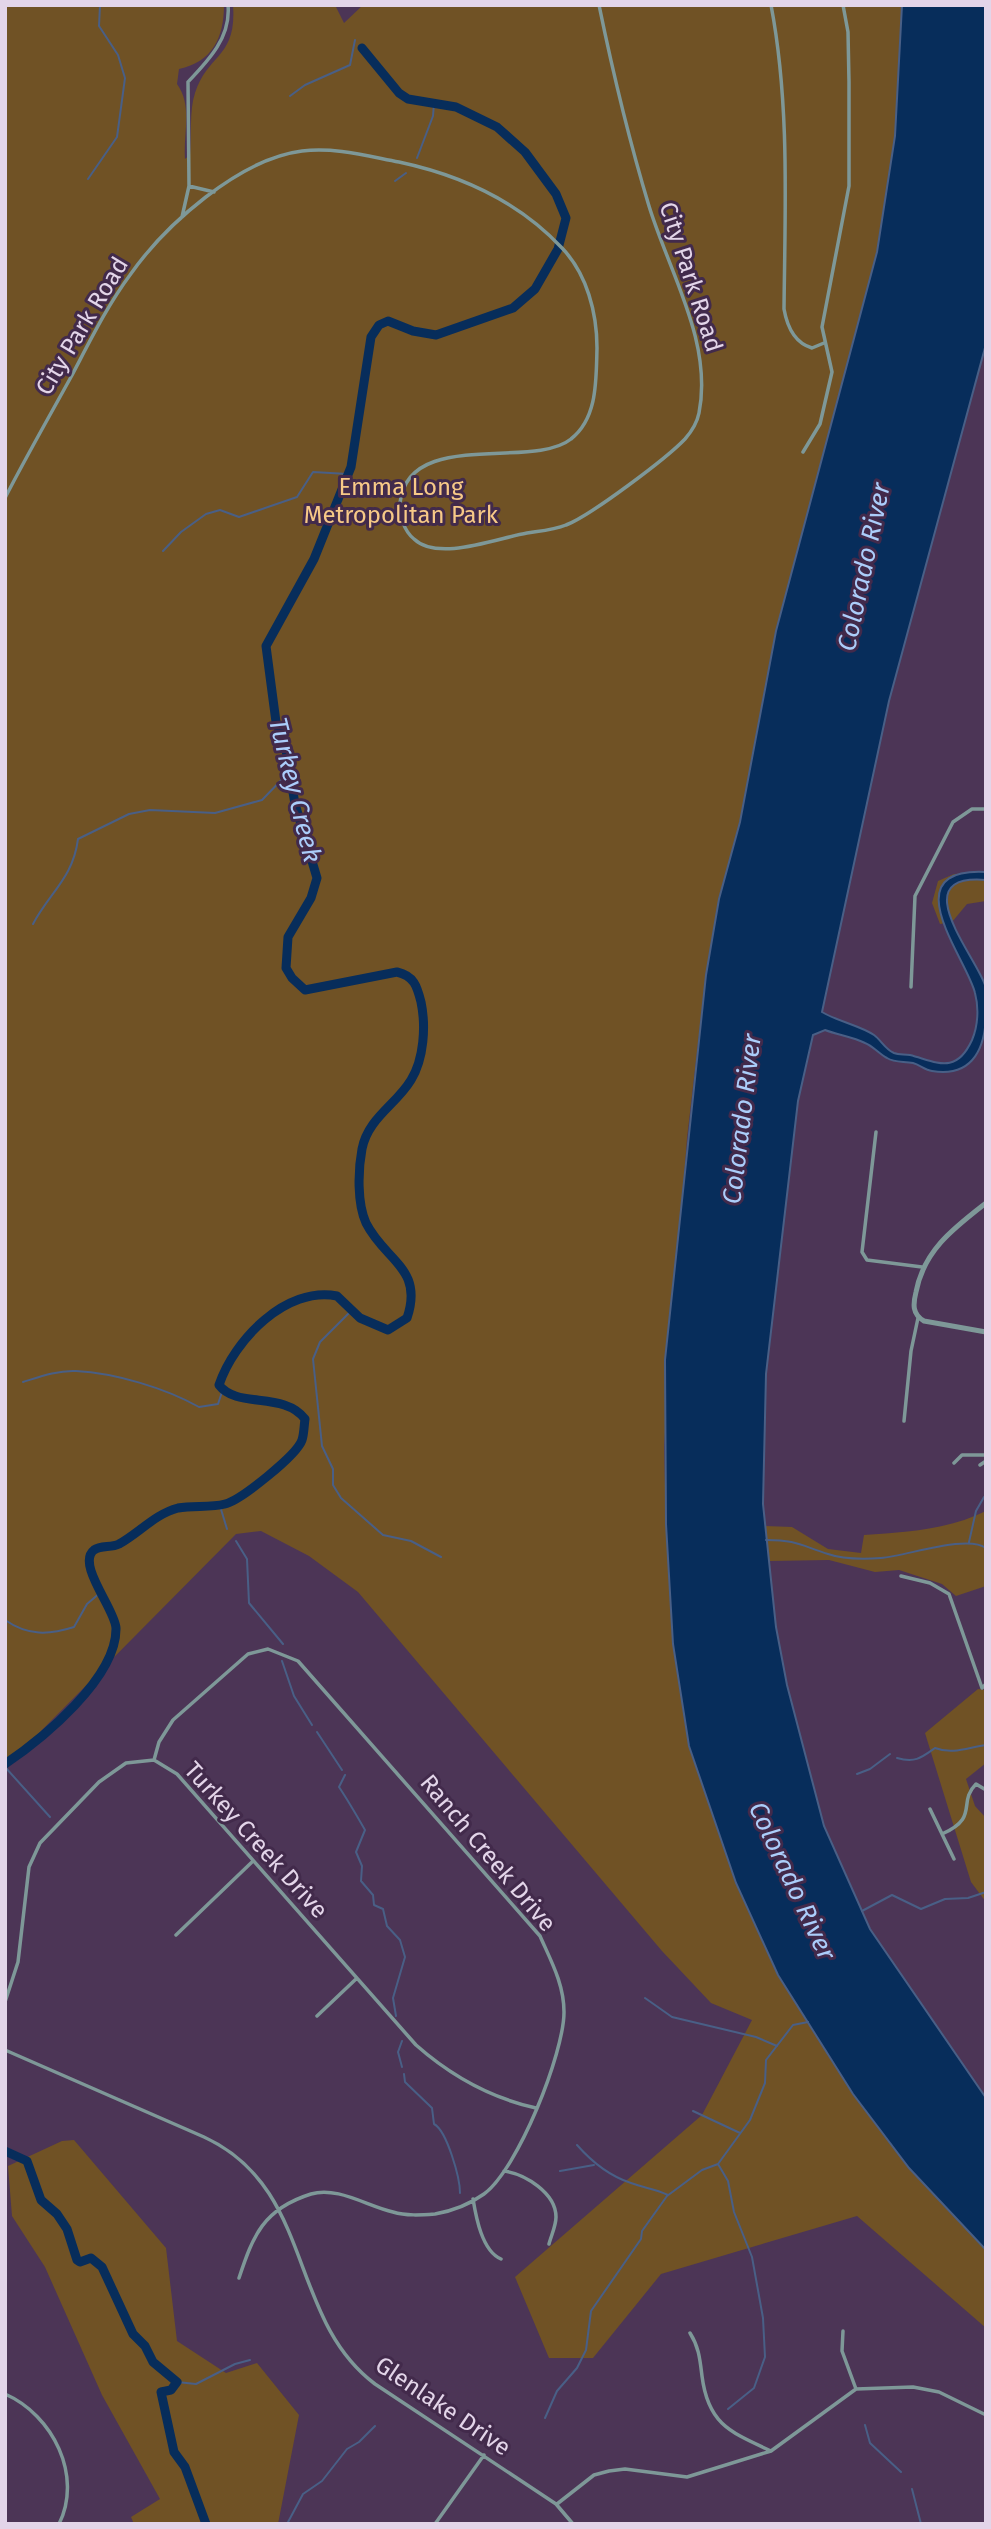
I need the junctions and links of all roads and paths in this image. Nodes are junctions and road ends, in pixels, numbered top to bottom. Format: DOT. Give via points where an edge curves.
graph roads {
  1 [pos="228,5"];
  2 [pos="599,5"];
  3 [pos="771,5"];
  4 [pos="843,5"];
  5 [pos="189,186"];
  6 [pos="214,192"];
  7 [pos="181,219"];
  8 [pos="825,343"];
  9 [pos="803,452"];
  10 [pos="5,498"];
  11 [pos="986,809"];
  12 [pos="911,987"];
  13 [pos="876,1132"];
  14 [pos="986,1203"];
  15 [pos="922,1267"];
  16 [pos="918,1318"];
  17 [pos="986,1332"];
  18 [pos="904,1421"];
  19 [pos="986,1455"];
  20 [pos="986,1461"];
  21 [pos="954,1463"];
  22 [pos="980,1465"];
  23 [pos="901,1576"];
  24 [pos="986,1684"];
  25 [pos="154,1760"];
  26 [pos="986,1790"];
  27 [pos="930,1809"];
  28 [pos="942,1834"];
  29 [pos="954,1859"];
  30 [pos="252,1863"];
  31 [pos="176,1935"];
  32 [pos="356,1979"];
  33 [pos="5,2002"];
  34 [pos="317,2016"];
  35 [pos="5,2050"];
  36 [pos="536,2108"];
  37 [pos="504,2171"];
  38 [pos="473,2199"];
  39 [pos="280,2209"];
  40 [pos="549,2244"];
  41 [pos="501,2259"];
  42 [pos="239,2278"];
  43 [pos="843,2331"];
  44 [pos="690,2333"];
  45 [pos="856,2389"];
  46 [pos="5,2394"];
  47 [pos="986,2415"];
  48 [pos="771,2451"];
  49 [pos="484,2455"];
  50 [pos="556,2504"];
  51 [pos="59,2524"];
  52 [pos="435,2524"];
  53 [pos="573,2524"];
  1 -- 5 [label="street" via="229,20 213,56 188,82"];
  2 -- 6 [label="street, City Park Road" via="639,174 701,353 697,420 677,446 566,525 452,549 432,548 419,543 405,527 400,507 408,482 438,462 482,452 553,449 574,437 589,416 596,373 596,317 576,268 562,248 513,208 460,179 349,152 306,151 276,157"];
  3 -- 8 [label="street" via="779,52 784,162 784,309 800,342 812,348"];
  4 -- 8 [label="street" via="848,33 850,167 823,323"];
  5 -- 6 [label="street"];
  5 -- 7 [label="street"];
  6 -- 7 [label="street, City Park Road"];
  7 -- 10 [label="street, City Park Road" via="125,281"];
  8 -- 9 [label="street" via="832,372 824,414"];
  11 -- 12 [label="street" via="972,809 953,822 915,896"];
  13 -- 15 [label="street" via="862,1252 867,1260"];
  14 -- 15 [label="street" via="938,1244"];
  15 -- 16 [label="street" via="915,1298"];
  16 -- 17 [label="street"];
  16 -- 18 [label="street"];
  19 -- 21 [label="street" via="962,1455"];
  20 -- 22 [label="street"];
  23 -- 24 [label="street" via="930,1583 949,1594 982,1688"];
  25 -- 30 [label="street, Turkey Creek Drive" via="177,1774"];
  25 -- 33 [label="street, Turkey Creek Drive" via="126,1763 99,1782 40,1843 29,1867 18,1962"];
  25 -- 36 [label="street, Ranch Creek Drive" via="173,1720 248,1654 268,1649 298,1661 540,1936 562,1986 564,2013 559,2044"];
  26 -- 28 [label="street" via="976,1784 970,1790 965,1818"];
  27 -- 28 [label="street"];
  28 -- 29 [label="street"];
  30 -- 31 [label="street"];
  30 -- 32 [label="street, Turkey Creek Drive"];
  32 -- 34 [label="street"];
  32 -- 36 [label="street, Turkey Creek Drive" via="446,2072 514,2104"];
  35 -- 39 [label="street, Glenlake Drive" via="216,2142 250,2170"];
  36 -- 37 [label="street, Ranch Creek Drive"];
  37 -- 38 [label="street, Ranch Creek Drive" via="485,2193"];
  37 -- 40 [label="street" via="531,2182 551,2202 556,2217"];
  38 -- 39 [label="street, Ranch Creek Drive" via="451,2211 415,2215 326,2192 313,2193"];
  38 -- 41 [label="street" via="489,2249"];
  39 -- 42 [label="street, Ranch Creek Drive" via="253,2235"];
  39 -- 49 [label="street, Glenlake Drive" via="323,2321 352,2364"];
  43 -- 45 [label="street" via="844,2360"];
  44 -- 48 [label="street" via="698,2346 704,2394 714,2417 732,2433"];
  45 -- 47 [label="street" via="913,2387 939,2392"];
  45 -- 48 [label="street"];
  46 -- 51 [label="street" via="37,2416 57,2446 69,2483"];
  48 -- 50 [label="street" via="687,2477 609,2471 594,2476"];
  49 -- 50 [label="street, Glenlake Drive"];
  49 -- 52 [label="street"];
  50 -- 53 [label="street, Glenlake Drive"];
}
